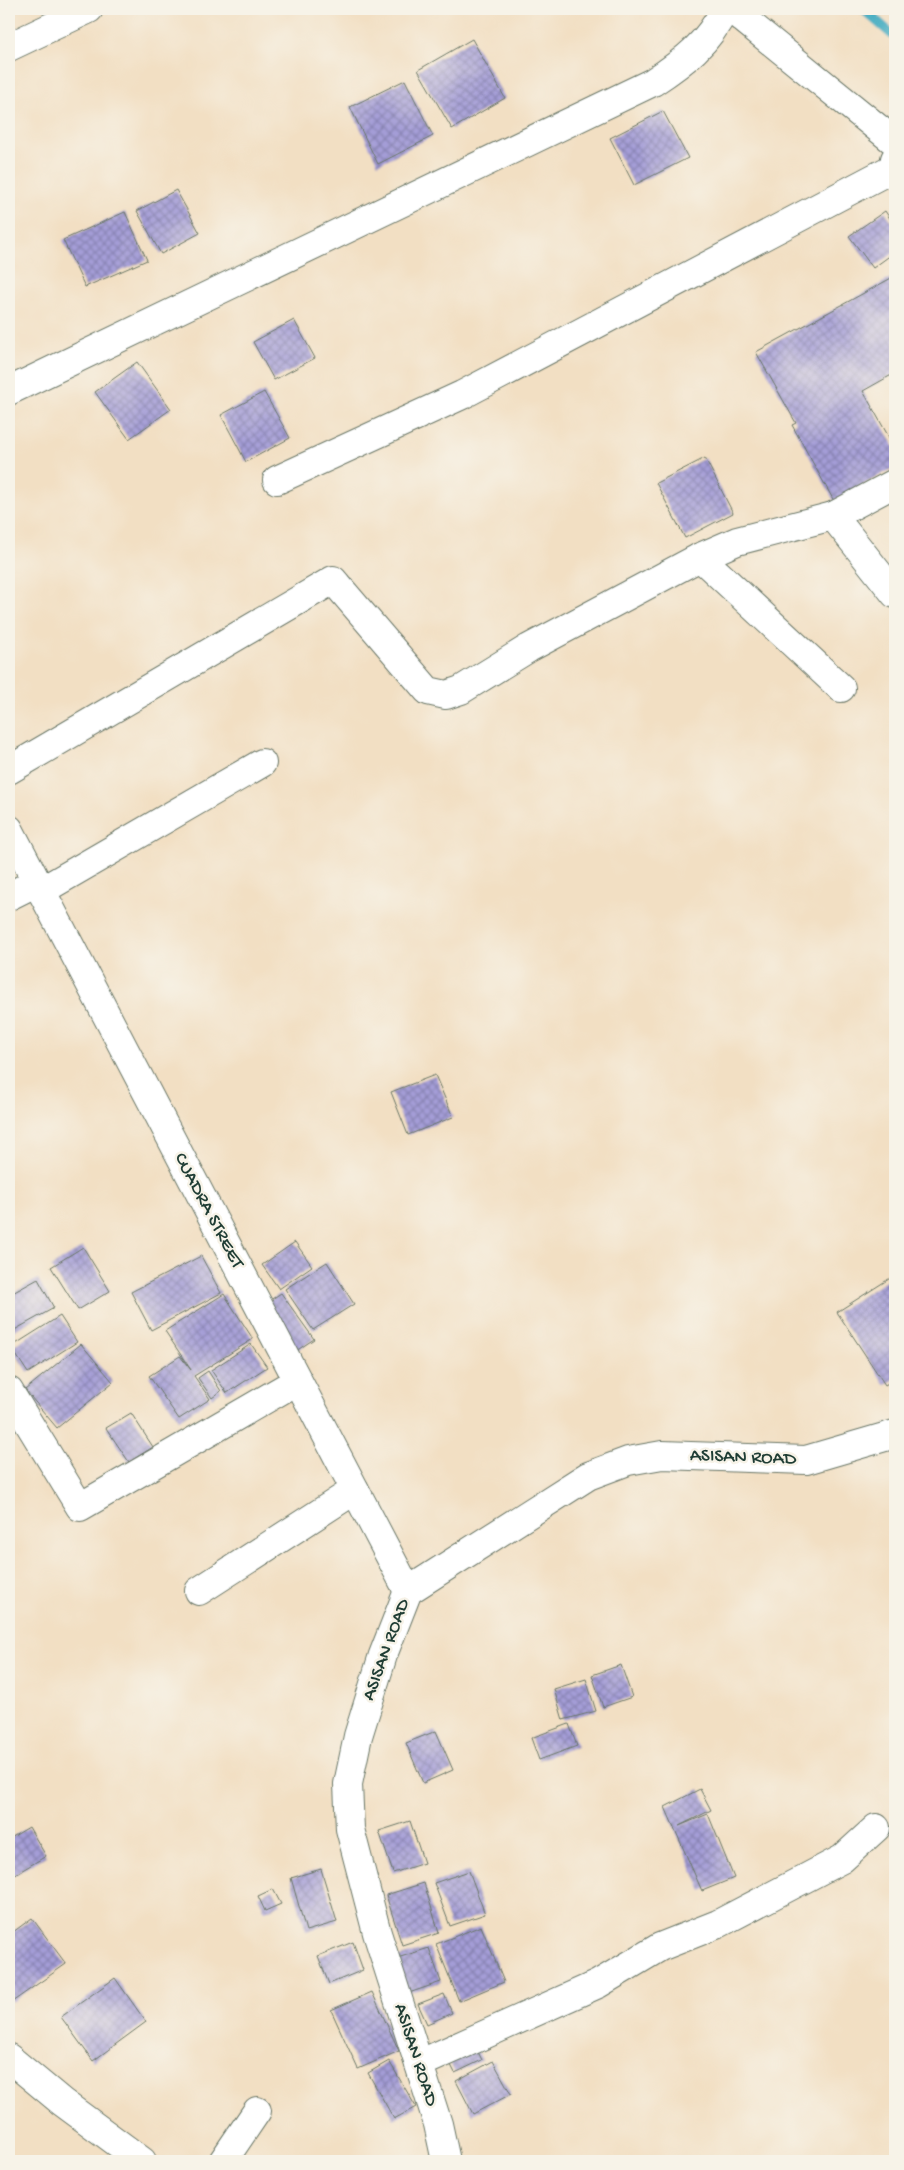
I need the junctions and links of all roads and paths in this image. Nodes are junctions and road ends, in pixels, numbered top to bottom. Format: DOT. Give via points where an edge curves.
graph roads {
  1 [pos="89,9"];
  2 [pos="725,9"];
  3 [pos="731,9"];
  4 [pos="9,47"];
  5 [pos="895,142"];
  6 [pos="895,159"];
  7 [pos="9,391"];
  8 [pos="278,480"];
  9 [pos="895,483"];
  10 [pos="833,516"];
  11 [pos="700,558"];
  12 [pos="895,594"];
  13 [pos="841,688"];
  14 [pos="262,763"];
  15 [pos="9,770"];
  16 [pos="9,829"];
  17 [pos="39,886"];
  18 [pos="9,896"];
  19 [pos="297,1381"];
  20 [pos="9,1391"];
  21 [pos="895,1434"];
  22 [pos="355,1490"];
  23 [pos="199,1592"];
  24 [pos="408,1592"];
  25 [pos="876,1828"];
  26 [pos="9,2058"];
  27 [pos="419,2064"];
  28 [pos="257,2110"];
  29 [pos="142,2161"];
  30 [pos="223,2161"];
  31 [pos="446,2161"];
  1 -- 4 [label="street"];
  2 -- 7 [label="street" via="715,29 684,62 653,82"];
  3 -- 5 [label="street"];
  6 -- 8 [label="street" via="893,168 462,395"];
  9 -- 10 [label="street"];
  10 -- 11 [label="street" via="738,541"];
  10 -- 12 [label="street"];
  11 -- 13 [label="street"];
  11 -- 15 [label="street" via="529,648 461,690 446,695 428,691 333,580"];
  14 -- 17 [label="street"];
  16 -- 17 [label="street, CUADRA STREET"];
  17 -- 18 [label="street"];
  17 -- 19 [label="street, CUADRA STREET"];
  19 -- 20 [label="street" via="80,1506"];
  19 -- 22 [label="street, CUADRA STREET"];
  21 -- 24 [label="street, ASISAN ROAD" via="806,1460 662,1455 628,1461 588,1476"];
  22 -- 23 [label="street"];
  22 -- 24 [label="street, CUADRA STREET"];
  24 -- 27 [label="street, ASISAN ROAD" via="383,1655 358,1736 348,1784 350,1829 360,1875"];
  25 -- 27 [label="street" via="842,1860 718,1924 660,1947 598,1984"];
  26 -- 29 [label="street"];
  27 -- 31 [label="street, ASISAN ROAD"];
  28 -- 30 [label="street"];
}
